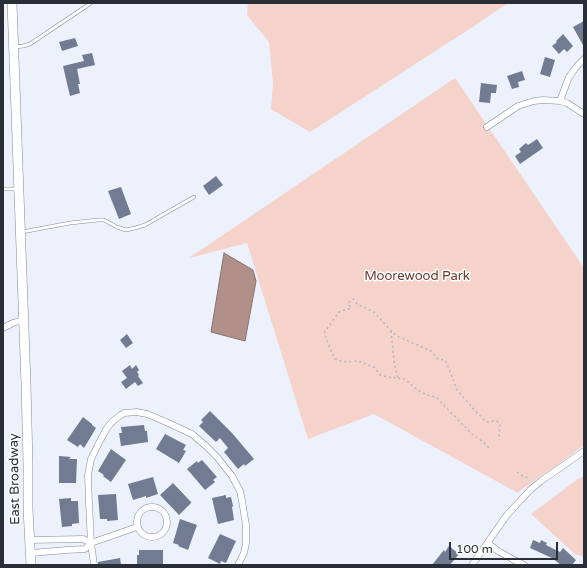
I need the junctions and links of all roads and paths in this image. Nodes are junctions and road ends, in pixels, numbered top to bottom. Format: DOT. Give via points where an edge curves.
graph roads {
  1 [pos="12,3"];
  2 [pos="90,3"];
  3 [pos="14,46"];
  4 [pos="584,59"];
  5 [pos="560,101"];
  6 [pos="584,114"];
  7 [pos="487,127"];
  8 [pos="3,189"];
  9 [pos="19,189"];
  10 [pos="194,197"];
  11 [pos="20,232"];
  12 [pos="23,320"];
  13 [pos="3,328"];
  14 [pos="391,331"];
  15 [pos="398,378"];
  16 [pos="499,440"];
  17 [pos="488,448"];
  18 [pos="584,451"];
  19 [pos="517,472"];
  20 [pos="530,480"];
  21 [pos="138,527"];
  22 [pos="30,540"];
  23 [pos="90,543"];
  24 [pos="488,543"];
  25 [pos="31,553"];
  26 [pos="31,565"];
  27 [pos="94,565"];
  28 [pos="238,565"];
  29 [pos="472,565"];
  30 [pos="524,565"];
  1 -- 3 [label="main road, East Broadway"];
  2 -- 3 [label="lane" via="30,44"];
  3 -- 9 [label="main road, East Broadway"];
  4 -- 5 [label="street" via="569,77"];
  5 -- 6 [label="street"];
  5 -- 7 [label="street" via="543,100 523,104"];
  8 -- 9 [label="lane"];
  9 -- 11 [label="main road, East Broadway"];
  10 -- 11 [label="lane" via="145,225 126,230 104,220 98,220"];
  11 -- 12 [label="main road, East Broadway"];
  12 -- 13 [label="street"];
  12 -- 22 [label="main road, East Broadway"];
  14 -- 15 [label="path"];
  14 -- 15 [label="path" via="374,312 357,304 353,299 348,303 351,308 339,312 324,333 335,359 358,361 374,367 381,376"];
  14 -- 16 [label="path" via="431,351 438,359 445,360 456,390 486,422 500,424"];
  15 -- 17 [label="path" via="405,379 426,395 436,397"];
  18 -- 24 [label="street" via="530,490 507,515"];
  19 -- 20 [label="path"];
  21 -- 21 [label="street" via="144,535 156,536 166,528 166,518 158,508 149,507 140,513 137,519"];
  21 -- 23 [label="street"];
  22 -- 23 [label="street" via="83,539"];
  22 -- 25 [label="main road, East Broadway"];
  23 -- 25 [label="street" via="84,549"];
  23 -- 27 [label="street"];
  23 -- 28 [label="street" via="88,475 91,459 113,421 124,413 137,412 192,434 217,457 232,476 240,491 246,525 246,543"];
  24 -- 29 [label="street"];
  24 -- 30 [label="street"];
  25 -- 26 [label="main road, East Broadway"];
}
